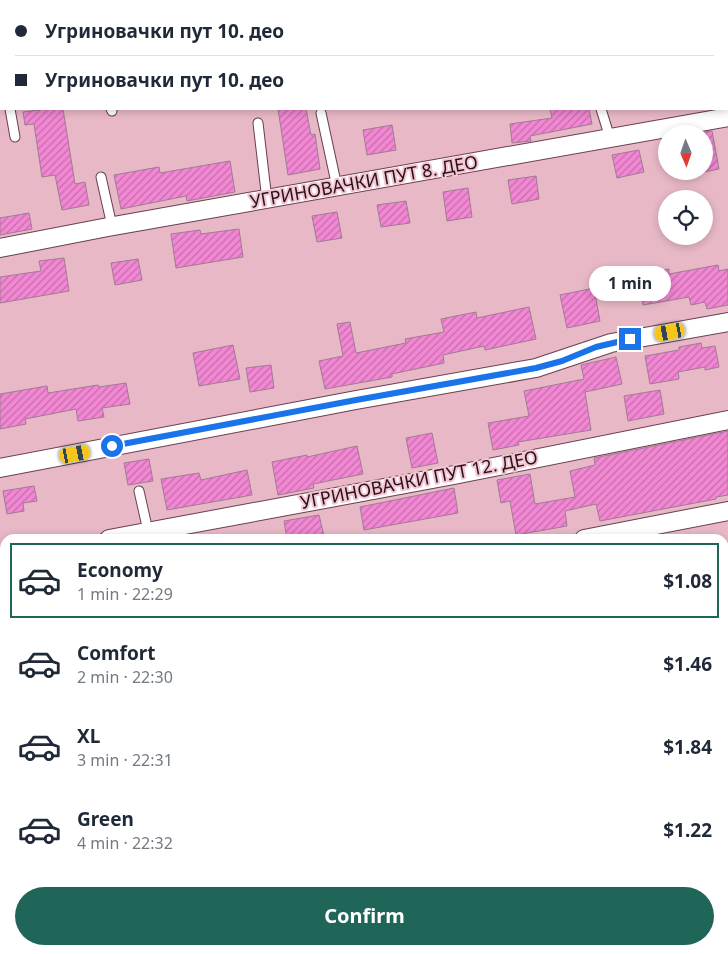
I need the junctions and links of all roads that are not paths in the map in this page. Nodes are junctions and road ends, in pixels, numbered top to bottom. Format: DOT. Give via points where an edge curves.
graph roads {
  1 [pos="10,110"];
  2 [pos="601,110"];
  3 [pos="321,113"];
  4 [pos="728,117"];
  5 [pos="258,123"];
  6 [pos="14,137"];
  7 [pos="610,138"];
  8 [pos="101,177"];
  9 [pos="337,187"];
  10 [pos="267,200"];
  11 [pos="112,226"];
  12 [pos="0,248"];
  13 [pos="728,322"];
  14 [pos="728,420"];
  15 [pos="0,468"];
  16 [pos="139,491"];
  17 [pos="728,511"];
  18 [pos="148,531"];
  19 [pos="133,534"];
  20 [pos="610,534"];
  1 -- 6 [label="lane"];
  2 -- 7 [label="lane"];
  3 -- 9 [label="lane"];
  4 -- 7 [label="street, УГРИНОВАЧКИ ПУТ 8. ДЕО"];
  5 -- 10 [label="lane"];
  7 -- 9 [label="street, УГРИНОВАЧКИ ПУТ 8. ДЕО"];
  8 -- 11 [label="lane"];
  9 -- 10 [label="street, УГРИНОВАЧКИ ПУТ 8. ДЕО"];
  10 -- 11 [label="street, УГРИНОВАЧКИ ПУТ 8. ДЕО"];
  11 -- 12 [label="street, УГРИНОВАЧКИ ПУТ 8. ДЕО"];
  13 -- 15 [label="street" via="611,343 536,368"];
  14 -- 18 [label="street, УГРИНОВАЧКИ ПУТ 12. ДЕО" via="454,475"];
  16 -- 18 [label="lane"];
  17 -- 20 [label="street"];
  18 -- 19 [label="street, УГРИНОВАЧКИ ПУТ 12. ДЕО"];
}
